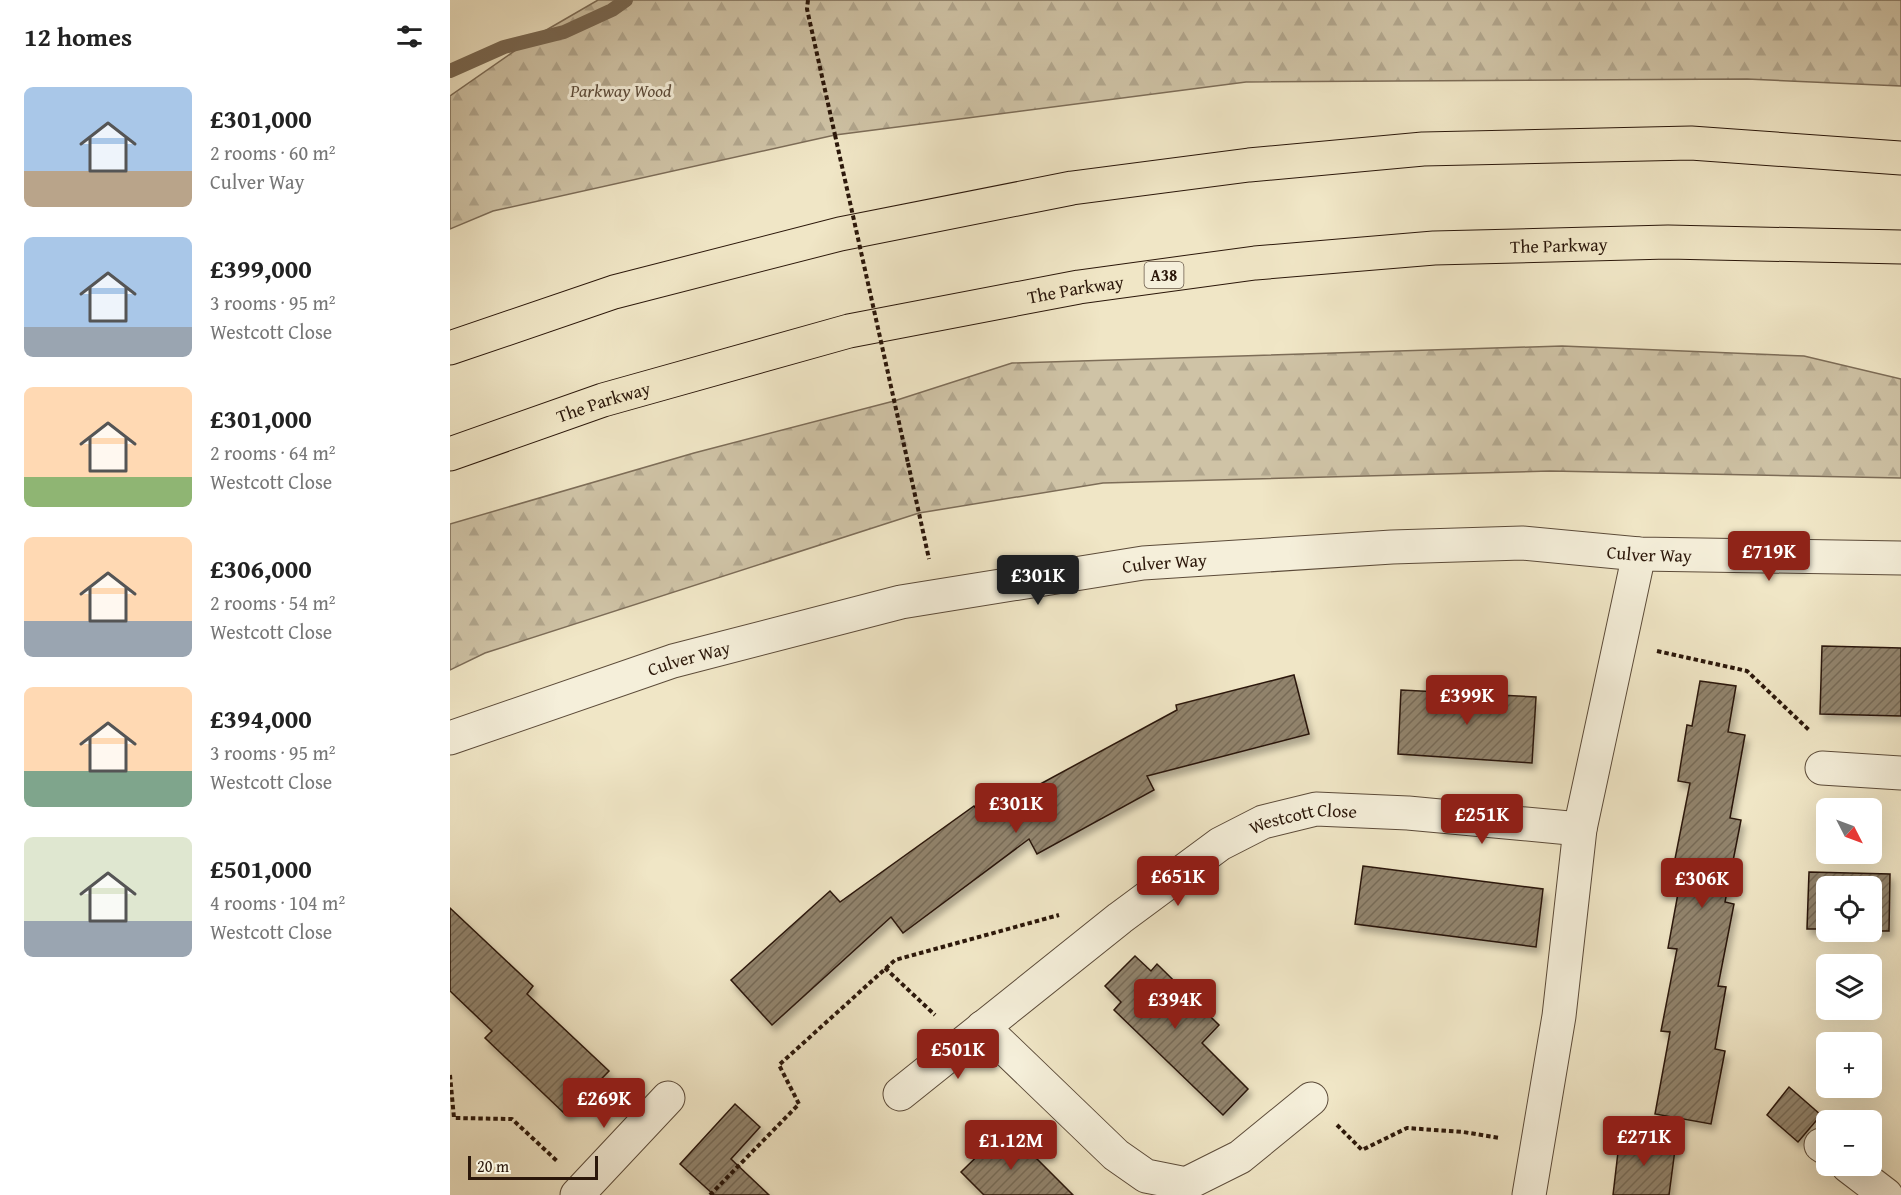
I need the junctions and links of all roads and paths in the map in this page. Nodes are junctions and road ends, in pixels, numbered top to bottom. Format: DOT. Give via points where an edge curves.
graph roads {
  1 [pos="807,0"];
  2 [pos="1901,158"];
  3 [pos="1901,247"];
  4 [pos="450,348"];
  5 [pos="450,454"];
  6 [pos="919,513"];
  7 [pos="1639,554"];
  8 [pos="1901,558"];
  9 [pos="1620,643"];
  10 [pos="450,738"];
  11 [pos="1822,768"];
  12 [pos="1901,772"];
  13 [pos="1580,829"];
  14 [pos="1061,914"];
  15 [pos="885,968"];
  16 [pos="926,1006"];
  17 [pos="983,1027"];
  18 [pos="450,1075"];
  19 [pos="900,1094"];
  20 [pos="668,1098"];
  21 [pos="1311,1099"];
  22 [pos="1532,1171"];
  23 [pos="1861,1176"];
  24 [pos="570,1181"];
  25 [pos="710,1195"];
  26 [pos="1886,1195"];
  1 -- 6 [label="path, bridge"];
  2 -- 4 [label="highway" via="1691,143 1423,149 1249,165 1072,188 840,234 614,292"];
  3 -- 5 [label="highway, The Parkway / A38" via="1668,242 1434,248 1255,263 1078,287 849,331 603,400"];
  7 -- 8 [label="street, Culver Way"];
  7 -- 9 [label="street"];
  7 -- 10 [label="street, Culver Way" via="1522,543 1143,563 890,605 673,661"];
  9 -- 11 [label="path" via="1747,671 1820,741"];
  9 -- 13 [label="street"];
  11 -- 12 [label="street"];
  13 -- 17 [label="street, Westcott Close" via="1316,809 1263,822 1220,844"];
  13 -- 22 [label="street" via="1559,1016"];
  14 -- 15 [label="path" via="895,960"];
  15 -- 16 [label="path"];
  15 -- 25 [label="path" via="779,1065 799,1104"];
  17 -- 19 [label="street, Westcott Close"];
  17 -- 21 [label="street" via="1116,1155 1146,1176 1186,1184 1240,1157"];
  18 -- 24 [label="path" via="454,1118 512,1119"];
  20 -- 24 [label="street"];
  21 -- 22 [label="path" via="1362,1150 1407,1128 1463,1131"];
  23 -- 26 [label="street"];
}
